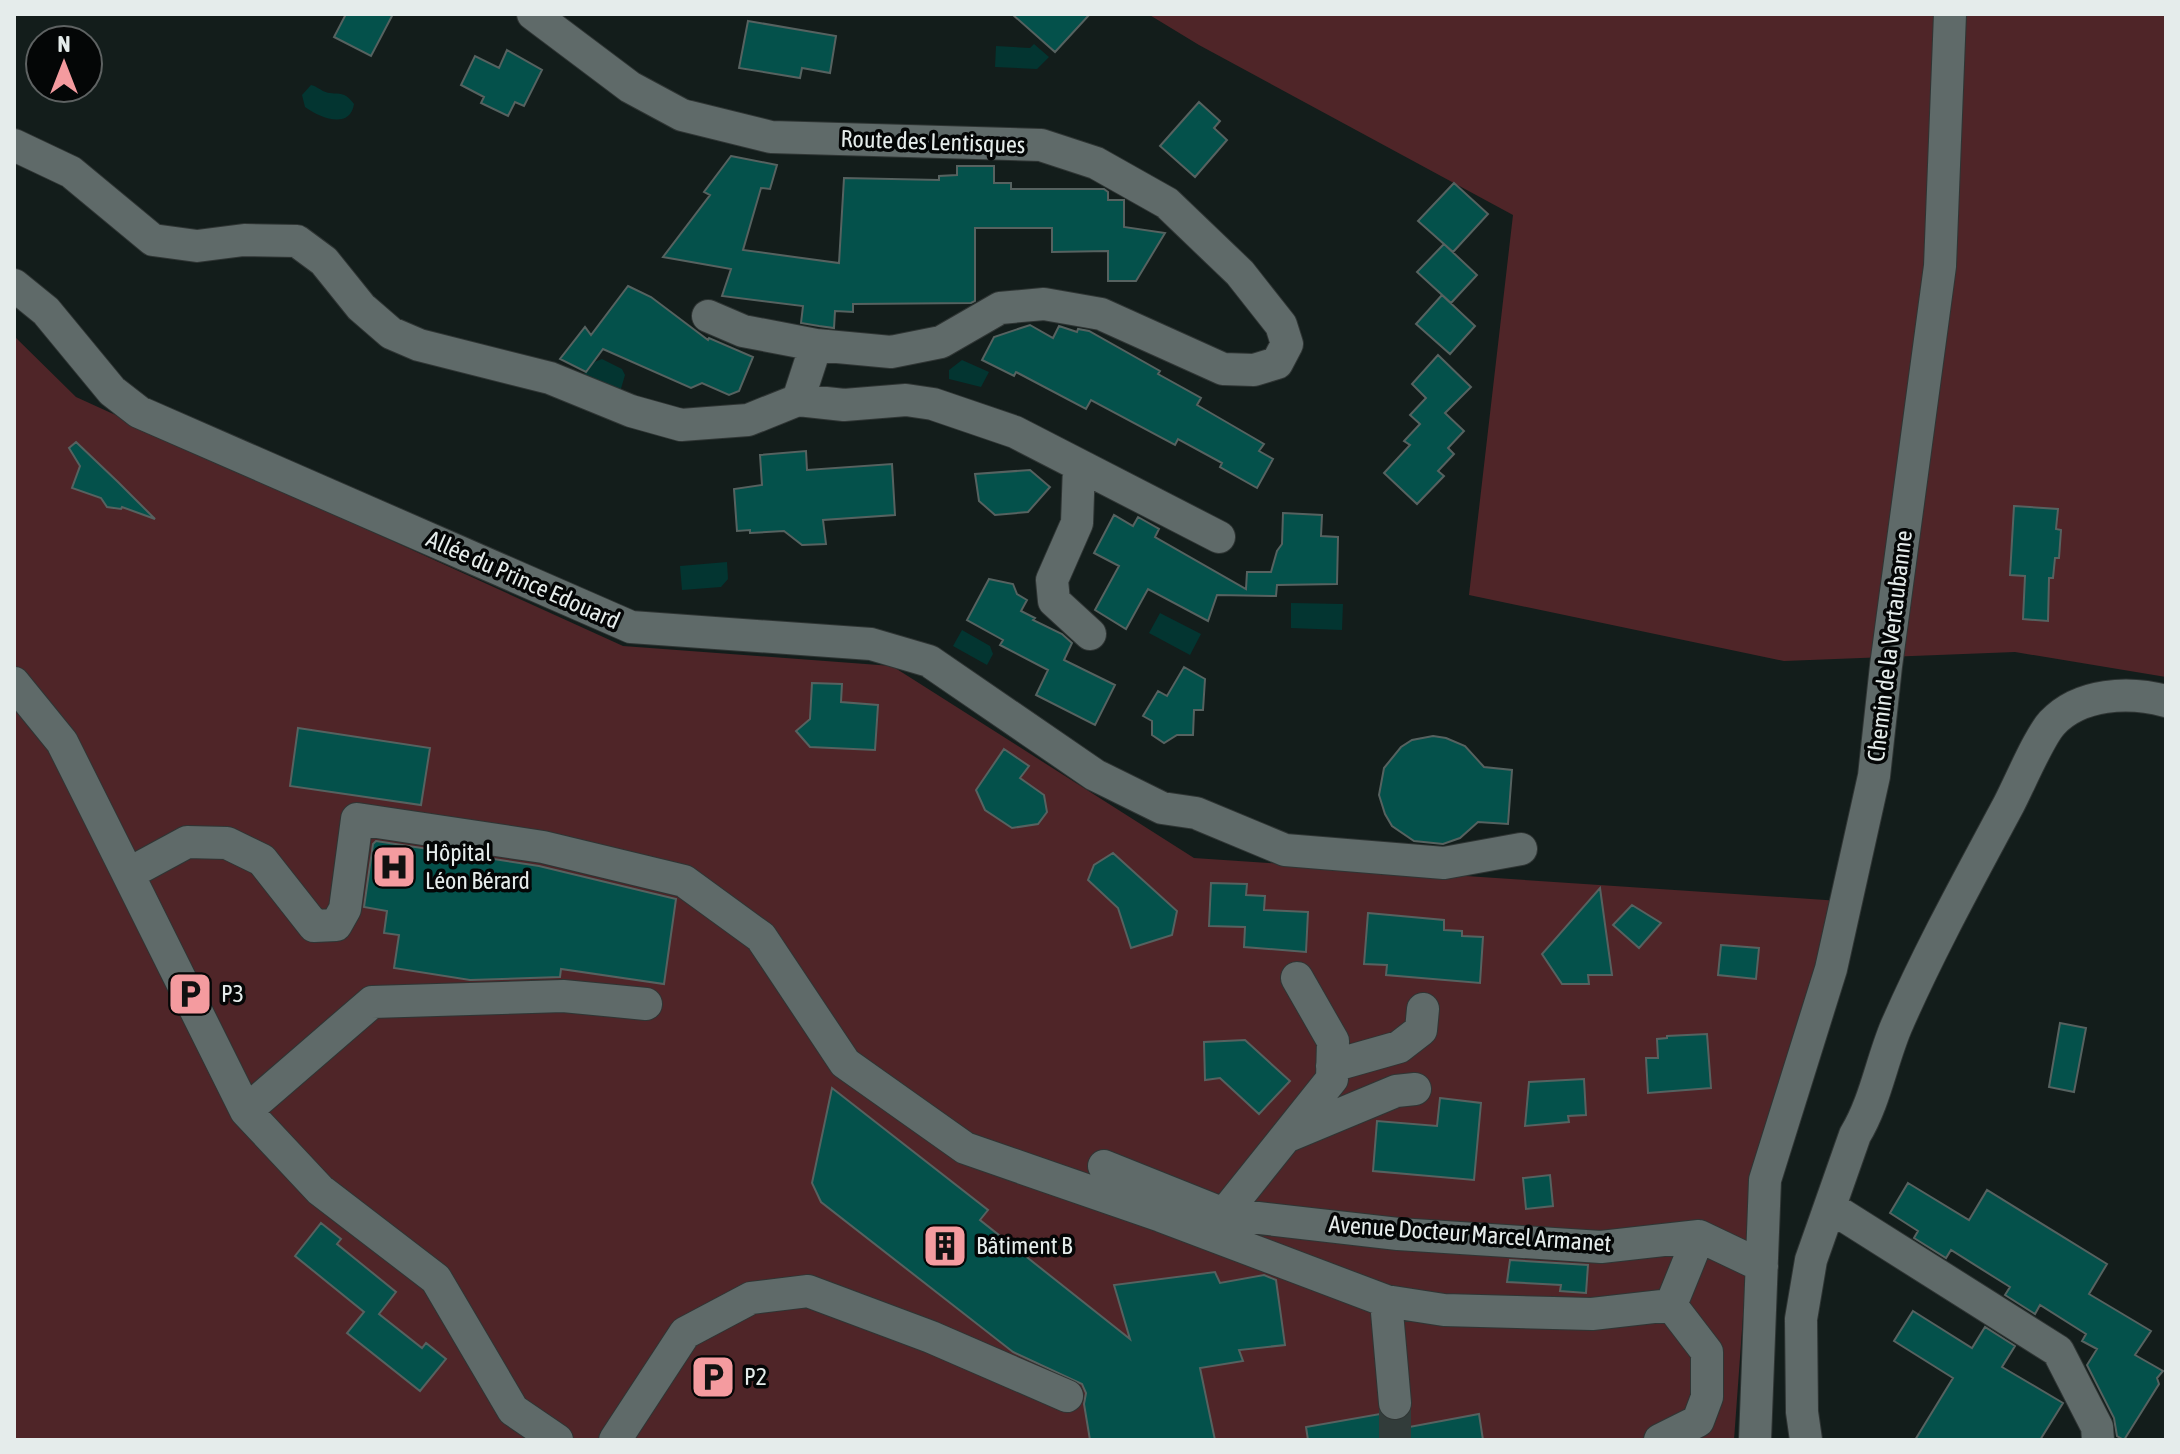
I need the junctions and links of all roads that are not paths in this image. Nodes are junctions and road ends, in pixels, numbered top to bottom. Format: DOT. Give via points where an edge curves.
graph roads {
  1 [pos="533,14"];
  2 [pos="1950,14"];
  3 [pos="14,145"];
  4 [pos="14,285"];
  5 [pos="708,316"];
  6 [pos="816,345"];
  7 [pos="798,400"];
  8 [pos="1079,466"];
  9 [pos="1219,537"];
  10 [pos="1090,634"];
  11 [pos="14,683"];
  12 [pos="2166,701"];
  13 [pos="1521,849"];
  14 [pos="128,874"];
  15 [pos="1297,978"];
  16 [pos="646,1004"];
  17 [pos="1423,1009"];
  18 [pos="1332,1066"];
  19 [pos="1415,1089"];
  20 [pos="246,1111"];
  21 [pos="1282,1139"];
  22 [pos="1104,1166"];
  23 [pos="1830,1207"];
  24 [pos="1224,1214"];
  25 [pos="1699,1236"];
  26 [pos="1762,1266"];
  27 [pos="1386,1301"];
  28 [pos="1671,1305"];
  29 [pos="1067,1396"];
  30 [pos="1395,1403"];
  31 [pos="557,1440"];
  32 [pos="615,1440"];
  33 [pos="1660,1440"];
  34 [pos="1755,1440"];
  35 [pos="1806,1440"];
  36 [pos="2098,1440"];
  1 -- 6 [label="street, Route des Lentisques" via="630,87 682,115 771,137 1041,145 1096,163 1167,203 1240,273 1281,325 1287,344 1277,363 1254,370 1223,369 1101,314 1044,304 1000,308 941,342 891,352"];
  2 -- 26 [label="street, Chemin de la Vertaubanne" via="1940,266 1874,776 1831,969 1765,1180"];
  3 -- 7 [label="street" via="71,172 153,240 197,246 297,241 324,261 361,307 391,333 419,345 550,378 681,425 748,420"];
  4 -- 13 [label="street, Allée du Prince Edouard" via="46,311 112,391 139,412 631,627 871,644 929,661 1095,775 1162,808 1196,813 1285,850 1444,863"];
  5 -- 6 [label="street" via="743,331"];
  6 -- 7 [label="street"];
  7 -- 8 [label="street" via="933,404 1015,432"];
  8 -- 9 [label="street"];
  8 -- 10 [label="street" via="1077,523 1052,580 1054,601"];
  11 -- 14 [label="street" via="62,742"];
  12 -- 23 [label="street" via="2117,694 2074,707 2051,724 1896,1028"];
  14 -- 20 [label="street"];
  14 -- 27 [label="street" via="187,842 227,843 262,860 314,926 336,925 345,909 357,819 543,847 684,881 761,937 845,1063 965,1148"];
  15 -- 18 [label="street" via="1333,1041"];
  16 -- 20 [label="street" via="563,996 372,1002"];
  17 -- 18 [label="street" via="1421,1030 1399,1047"];
  18 -- 21 [label="street" via="1332,1079"];
  19 -- 21 [label="street" via="1396,1091"];
  20 -- 31 [label="street" via="320,1190 436,1279 513,1410"];
  21 -- 24 [label="street"];
  22 -- 24 [label="street, Avenue Docteur Marcel Armanet"];
  23 -- 35 [label="street" via="1811,1260 1801,1319"];
  23 -- 36 [label="street" via="2058,1351 2097,1427"];
  24 -- 25 [label="street, Avenue Docteur Marcel Armanet" via="1398,1234 1601,1247"];
  25 -- 26 [label="street"];
  25 -- 28 [label="street"];
  26 -- 34 [label="street"];
  27 -- 28 [label="street" via="1444,1310 1592,1314"];
  27 -- 30 [label="street"];
  28 -- 33 [label="street" via="1707,1352 1707,1397 1698,1421"];
  29 -- 32 [label="street" via="808,1291 751,1298 685,1333"];
}
